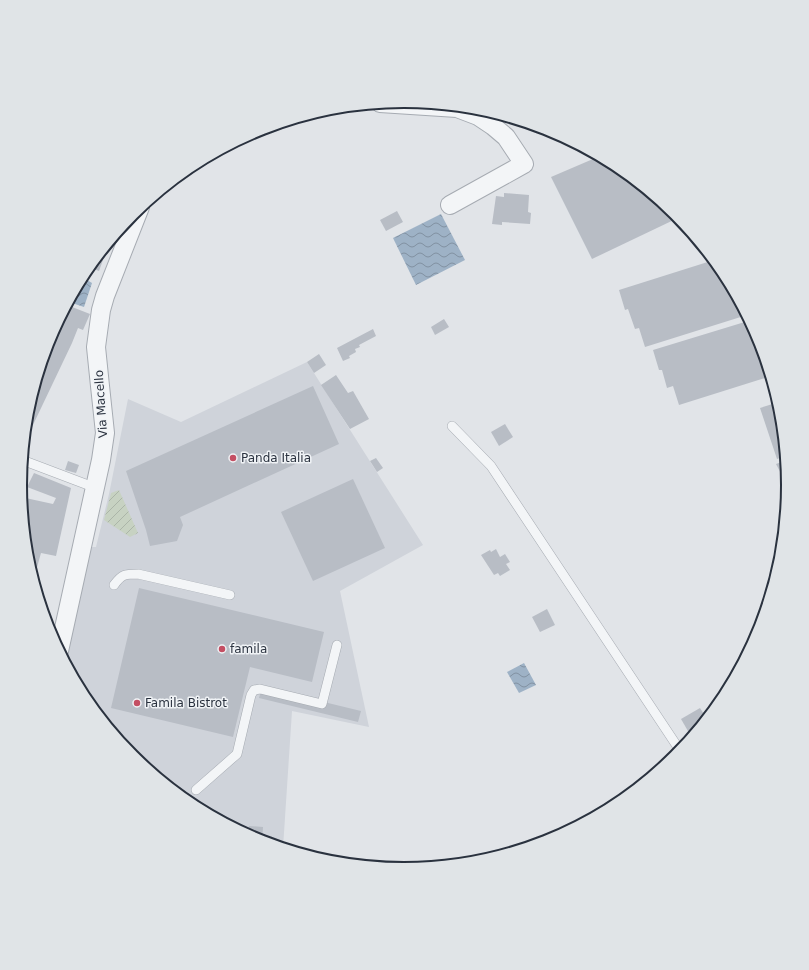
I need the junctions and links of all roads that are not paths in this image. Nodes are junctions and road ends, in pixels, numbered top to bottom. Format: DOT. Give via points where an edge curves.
graph roads {
  1 [pos="473,114"];
  2 [pos="450,205"];
  3 [pos="134,222"];
  4 [pos="452,426"];
  5 [pos="28,462"];
  6 [pos="96,488"];
  7 [pos="114,585"];
  8 [pos="230,595"];
  9 [pos="61,641"];
  10 [pos="337,645"];
  11 [pos="676,746"];
  12 [pos="196,790"];
  1 -- 2 [label="street" via="506,137 524,164"];
  3 -- 6 [label="street, Via Macello" via="101,310 96,347 105,433"];
  4 -- 11 [label="lane" via="491,466"];
  5 -- 6 [label="lane"];
  6 -- 9 [label="street, Via Macello"];
  7 -- 8 [label="lane" via="126,574 138,574"];
  10 -- 12 [label="lane" via="322,704 260,689 254,690 237,754"];
}
